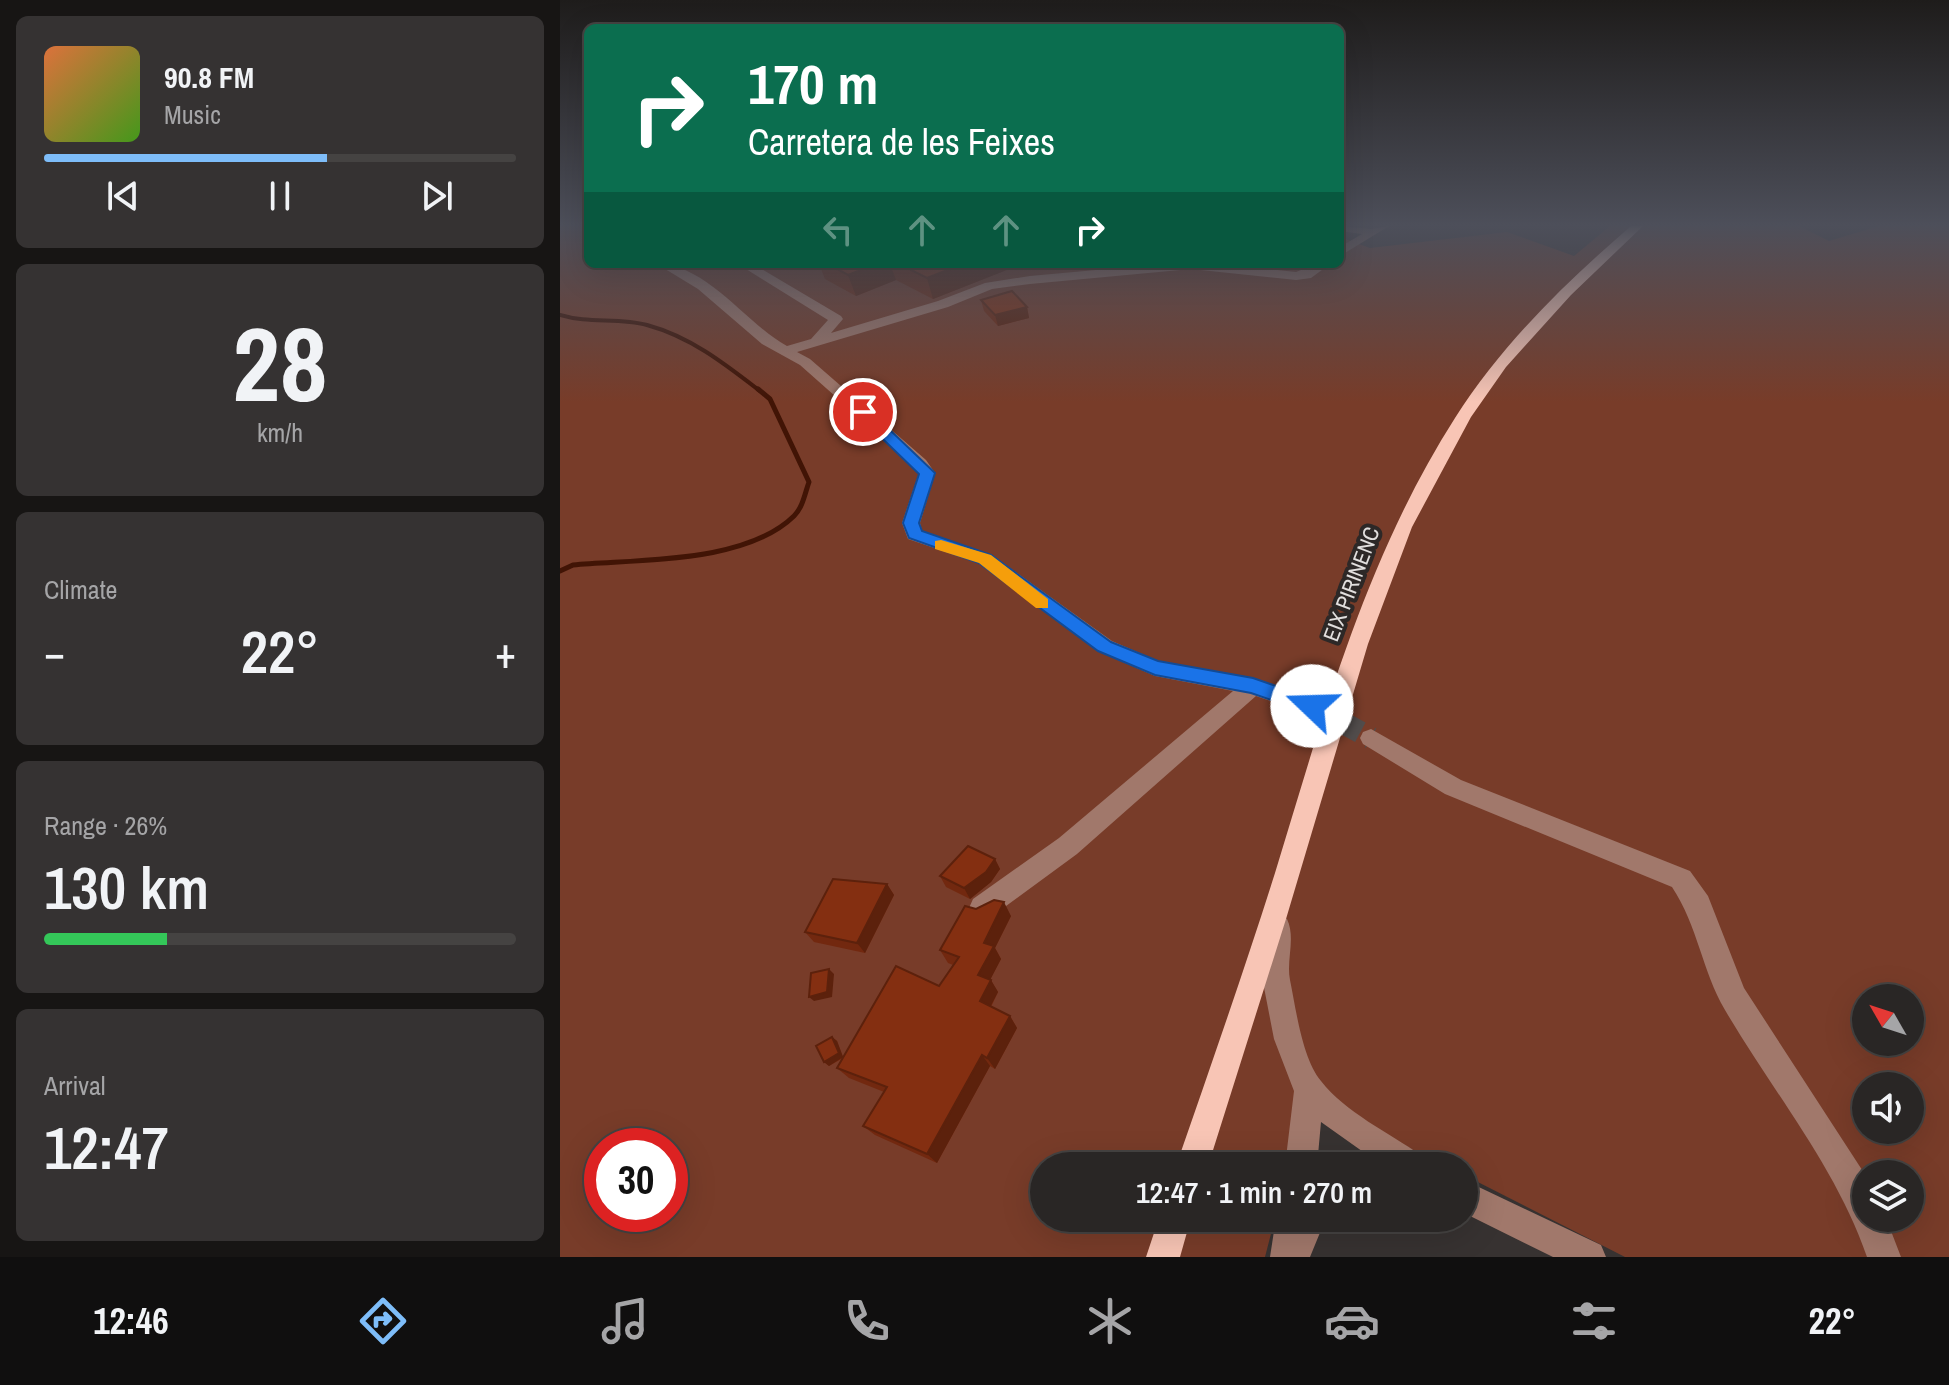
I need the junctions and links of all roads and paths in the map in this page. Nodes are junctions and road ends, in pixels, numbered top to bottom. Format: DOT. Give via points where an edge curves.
graph roads {
  1 [pos="700,285"];
  2 [pos="780,285"];
  3 [pos="998,285"];
  4 [pos="1571,285"];
  5 [pos="815,342"];
  6 [pos="785,351"];
  7 [pos="1253,686"];
  8 [pos="1312,706"];
  9 [pos="1371,738"];
  10 [pos="1285,882"];
  11 [pos="982,908"];
  12 [pos="1309,1091"];
  13 [pos="1197,1152"];
  14 [pos="1302,1152"];
  15 [pos="1390,1152"];
  16 [pos="1852,1182"];
  17 [pos="1478,1203"];
  18 [pos="1171,1232"];
  19 [pos="1289,1232"];
  20 [pos="1304,1232"];
  21 [pos="1875,1232"];
  22 [pos="1163,1257"];
  23 [pos="1284,1257"];
  24 [pos="1293,1257"];
  25 [pos="1589,1257"];
  26 [pos="1884,1257"];
  1 -- 6 [label="street"];
  2 -- 5 [label="street" via="836,319"];
  3 -- 5 [label="street"];
  4 -- 10 [label="main road, EIX PIRINENC" via="1484,386 1441,453 1380,581 1305,804"];
  5 -- 6 [label="street"];
  6 -- 7 [label="street" via="828,381 925,469 911,523 914,535 985,559 1105,646 1155,668"];
  7 -- 8 [label="street"];
  7 -- 11 [label="street" via="1068,846"];
  9 -- 16 [label="street" via="1453,787 1681,879 1699,905 1733,997"];
  10 -- 12 [label="street" via="1275,972 1288,1039"];
  10 -- 13 [label="main road, EIX PIRINENC"];
  12 -- 14 [label="street"];
  12 -- 15 [label="street"];
  17 -- 25 [label="street"];
  18 -- 22 [label="main road"];
  19 -- 23 [label="street"];
  20 -- 24 [label="street"];
  21 -- 26 [label="street"];
}
